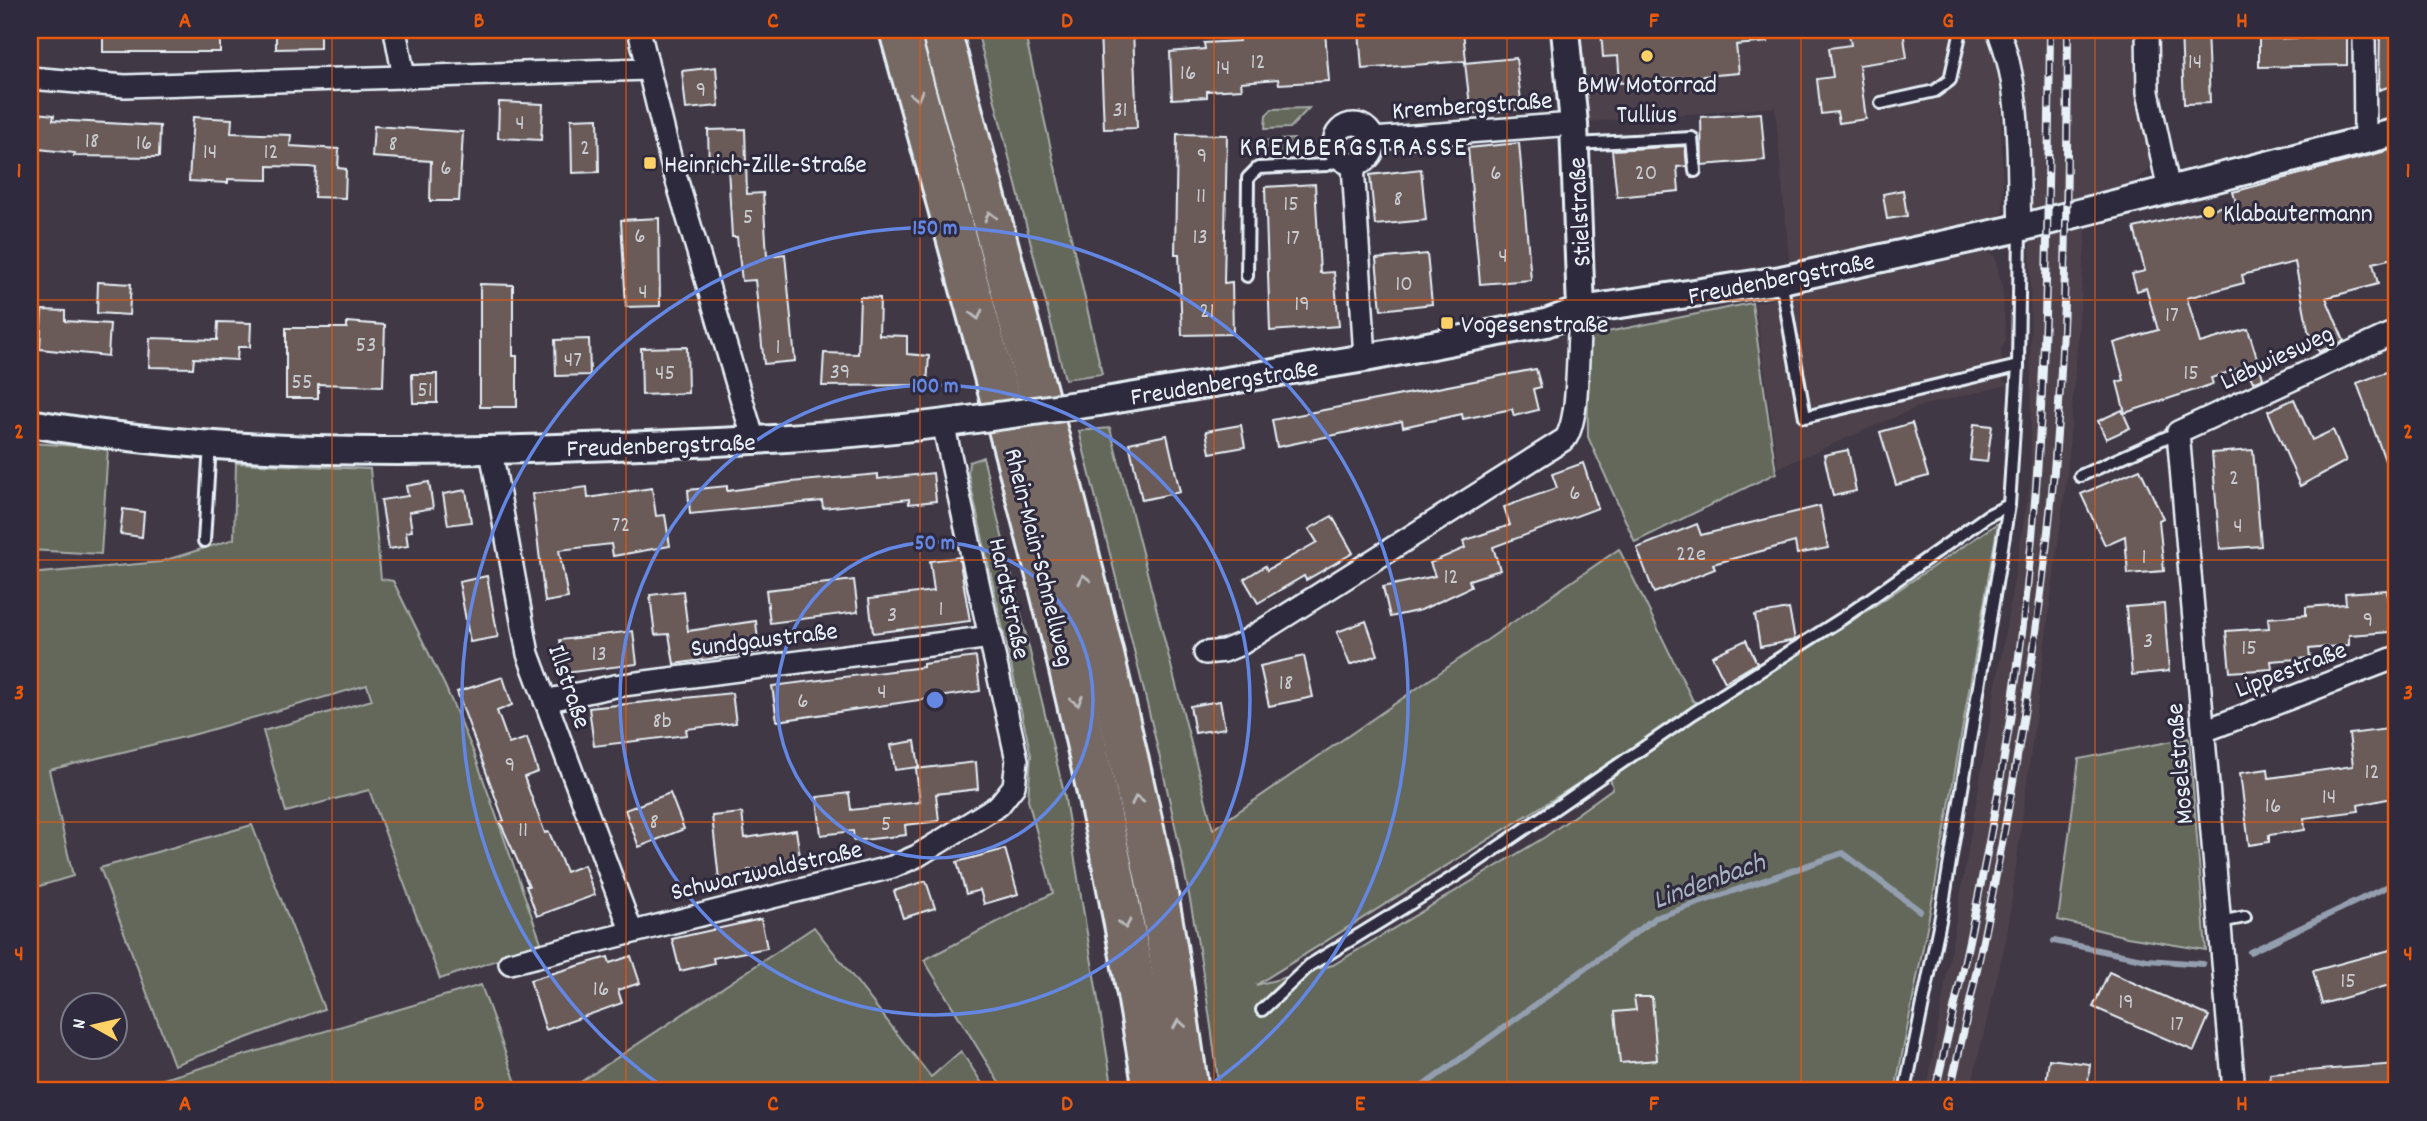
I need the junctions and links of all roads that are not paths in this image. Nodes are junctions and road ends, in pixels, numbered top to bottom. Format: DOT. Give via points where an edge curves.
graph roads {
  1 [pos="396,30"];
  2 [pos="639,30"];
  3 [pos="899,30"];
  4 [pos="941,30"];
  5 [pos="1565,30"];
  6 [pos="1961,30"];
  7 [pos="1998,30"];
  8 [pos="2147,30"];
  9 [pos="2364,30"];
  10 [pos="648,69"];
  11 [pos="404,77"];
  12 [pos="30,78"];
  13 [pos="1881,103"];
  14 [pos="2397,132"];
  15 [pos="1575,134"];
  16 [pos="1373,139"];
  17 [pos="2365,142"];
  18 [pos="1347,162"];
  19 [pos="1695,171"];
  20 [pos="2169,190"];
  21 [pos="2020,228"];
  22 [pos="1247,276"];
  23 [pos="1782,281"];
  24 [pos="1581,310"];
  25 [pos="2397,331"];
  26 [pos="1365,358"];
  27 [pos="2018,366"];
  28 [pos="952,422"];
  29 [pos="30,423"];
  30 [pos="2178,432"];
  31 [pos="754,441"];
  32 [pos="210,445"];
  33 [pos="491,451"];
  34 [pos="2080,477"];
  35 [pos="2009,505"];
  36 [pos="204,541"];
  37 [pos="991,637"];
  38 [pos="1205,653"];
  39 [pos="2397,657"];
  40 [pos="545,701"];
  41 [pos="2204,731"];
  42 [pos="1014,786"];
  43 [pos="2245,917"];
  44 [pos="2220,922"];
  45 [pos="631,930"];
  46 [pos="510,962"];
  47 [pos="1262,1010"];
  48 [pos="1153,1091"];
  49 [pos="1189,1091"];
  50 [pos="1905,1091"];
  51 [pos="2234,1091"];
  1 -- 11 [label="street"];
  2 -- 10 [label="street"];
  3 -- 48 [label="highway, Rhein-Main-Schnellweg, one-way" via="1066,656 1118,887"];
  49 -- 4 [label="highway, Rhein-Main-Schnellweg, one-way" via="1154,878 1123,737"];
  5 -- 15 [label="street, Stielstraße"];
  6 -- 13 [label="lane" via="1950,80 1936,92"];
  7 -- 21 [label="street" via="2014,90"];
  8 -- 20 [label="street" via="2148,92"];
  9 -- 17 [label="street"];
  10 -- 11 [label="street"];
  10 -- 31 [label="street"];
  11 -- 12 [label="street" via="125,86"];
  14 -- 17 [label="street, Freudenbergstraße"];
  15 -- 16 [label="street, Krembergstraße"];
  15 -- 19 [label="lane" via="1692,138"];
  15 -- 24 [label="street, Stielstraße"];
  16 -- 18 [label="street, Krembergstraße" via="1369,157"];
  16 -- 18 [label="street, Krembergstraße" via="1360,125 1341,129 1334,144"];
  17 -- 20 [label="street, Freudenbergstraße"];
  18 -- 22 [label="lane" via="1258,168 1248,178"];
  18 -- 26 [label="street, Krembergstraße"];
  20 -- 21 [label="street, Freudenbergstraße"];
  21 -- 23 [label="street, Freudenbergstraße"];
  21 -- 27 [label="lane"];
  23 -- 24 [label="street, Freudenbergstraße"];
  23 -- 27 [label="lane" via="1805,417"];
  24 -- 26 [label="street, Freudenbergstraße" via="1546,323"];
  24 -- 38 [label="street" via="1576,411 1566,439 1241,644"];
  25 -- 30 [label="street, Liebwiesweg"];
  26 -- 28 [label="street, Freudenbergstraße, bridge"];
  27 -- 35 [label="lane"];
  28 -- 31 [label="street, Freudenbergstraße" via="864,434"];
  28 -- 37 [label="street, Hardtstraße"];
  29 -- 32 [label="street, Freudenbergstraße"];
  30 -- 34 [label="lane"];
  30 -- 41 [label="street, Moselstraße"];
  31 -- 33 [label="street, Freudenbergstraße"];
  32 -- 33 [label="street, Freudenbergstraße"];
  32 -- 36 [label="lane"];
  33 -- 40 [label="street, Illstraße" via="528,654"];
  35 -- 47 [label="lane" via="1465,870 1310,965"];
  35 -- 50 [label="lane" via="1941,916"];
  37 -- 40 [label="street, Sundgaustraße" via="615,686"];
  37 -- 42 [label="street, Hardtstraße" via="1017,760"];
  39 -- 41 [label="street, Lippestraße"];
  40 -- 45 [label="street, Illstraße"];
  41 -- 44 [label="street, Moselstraße"];
  42 -- 45 [label="street, Schwarzwaldstraße" via="979,818 892,867"];
  43 -- 44 [label="lane"];
  44 -- 51 [label="street, Moselstraße"];
  45 -- 46 [label="street, Schwarzwaldstraße"];
}
